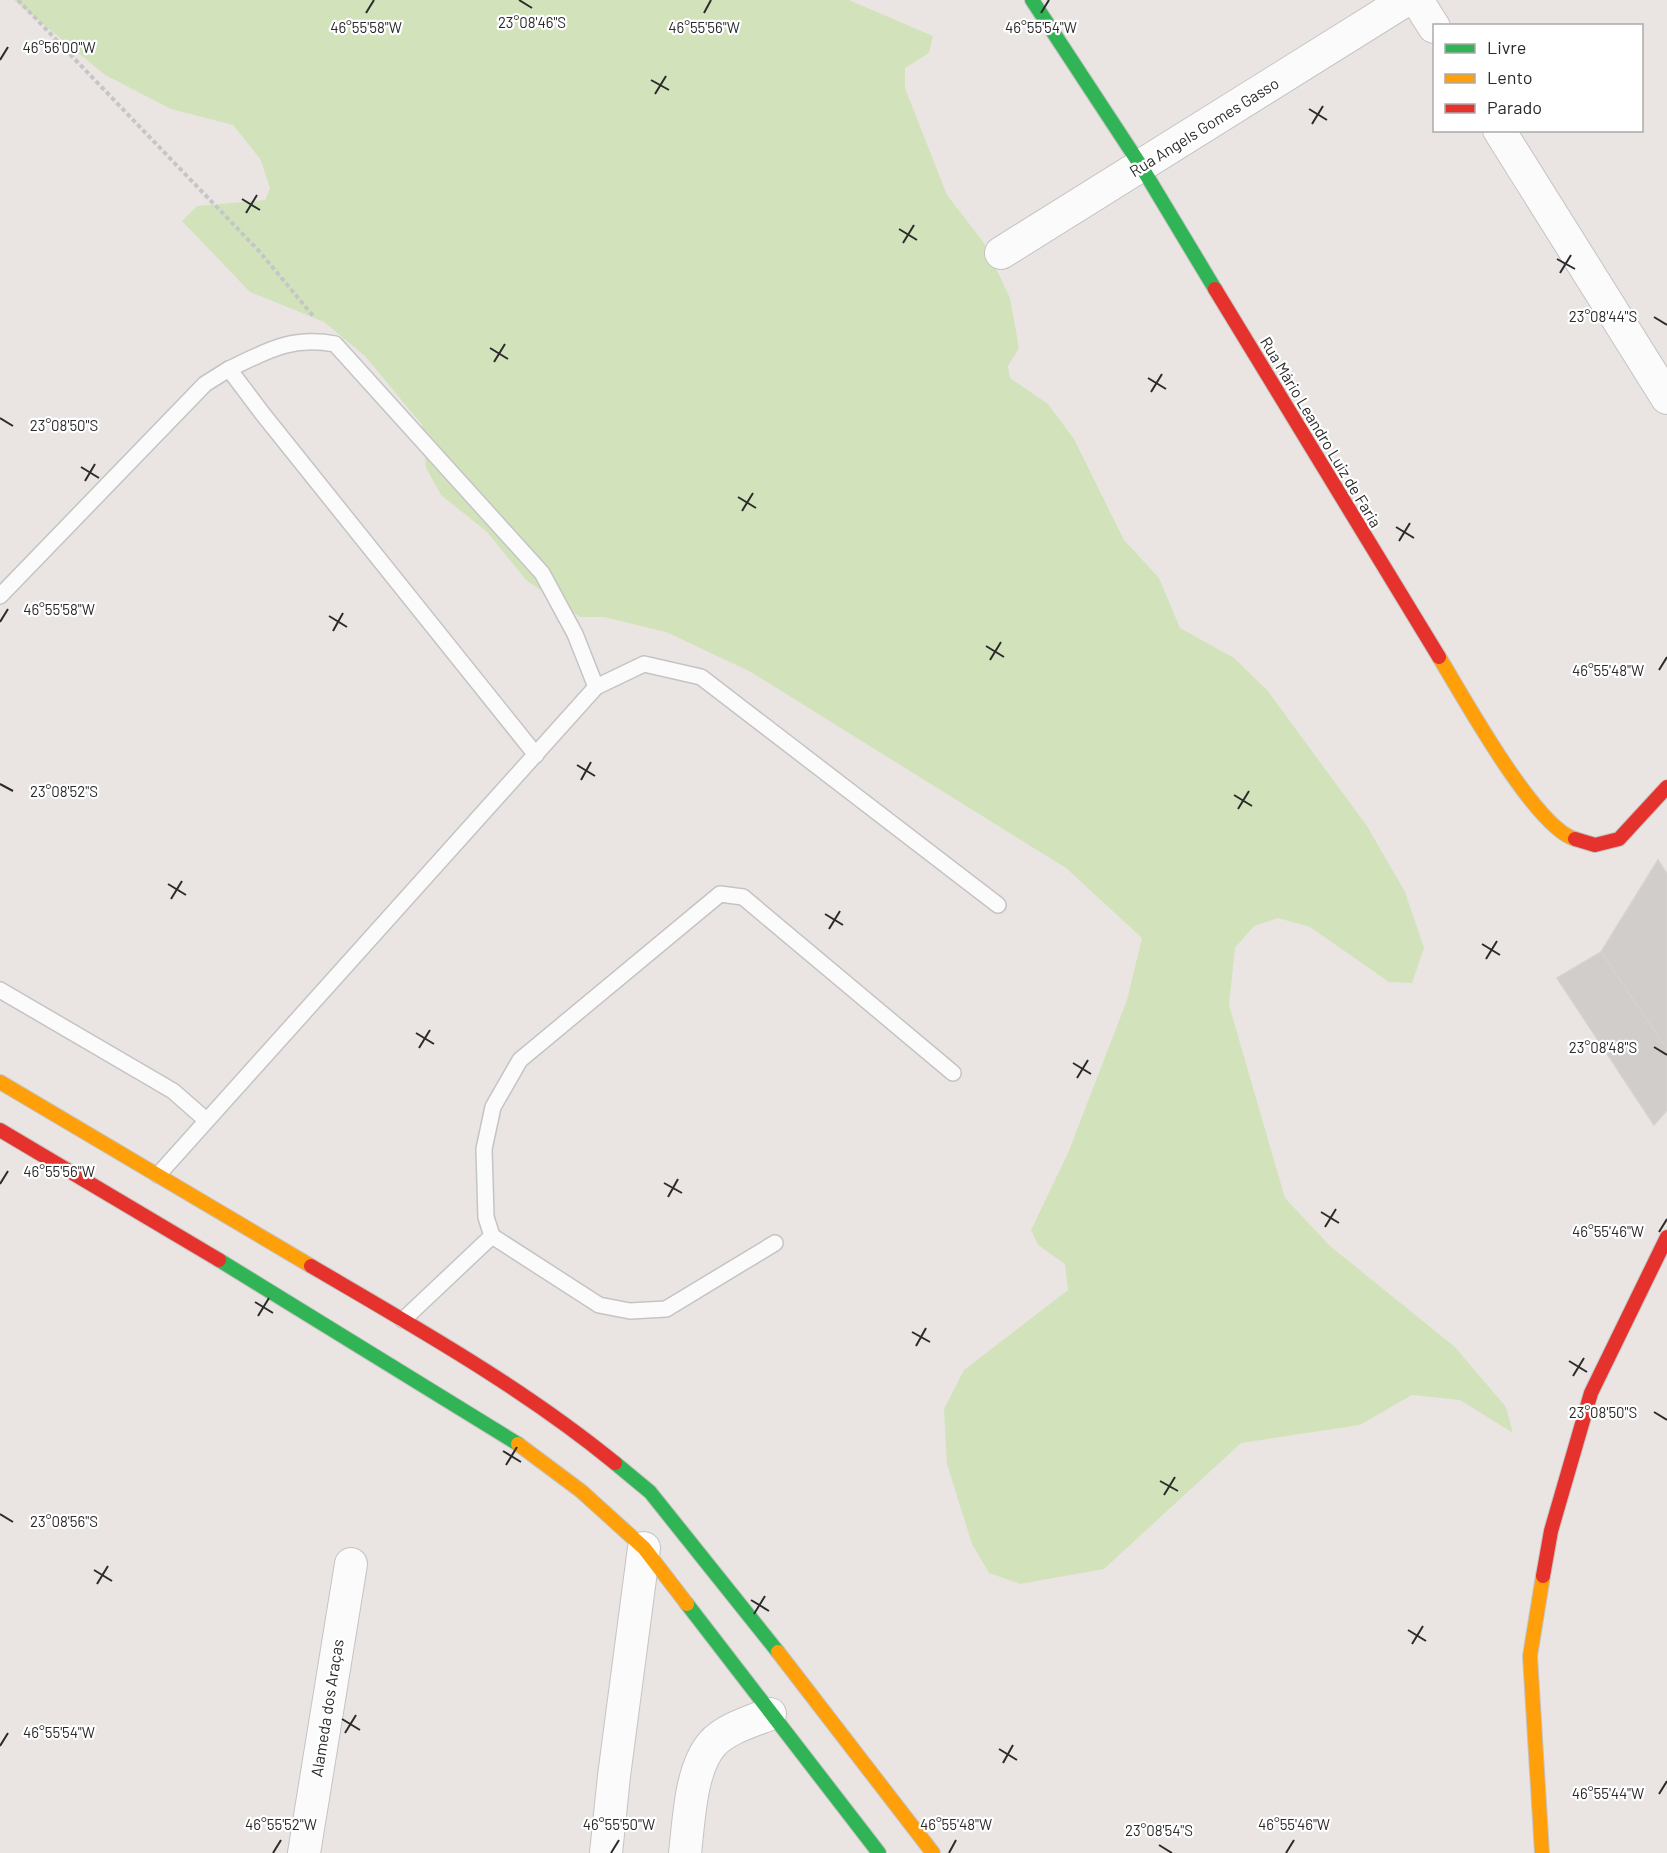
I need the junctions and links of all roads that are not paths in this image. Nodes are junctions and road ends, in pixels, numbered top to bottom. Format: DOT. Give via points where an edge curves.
graph roads {
  1 [pos="1032,0"];
  2 [pos="1406,0"];
  3 [pos="1417,0"];
  4 [pos="1433,25"];
  5 [pos="1500,132"];
  6 [pos="1141,166"];
  7 [pos="1001,253"];
  8 [pos="229,369"];
  9 [pos="1667,398"];
  10 [pos="0,596"];
  11 [pos="596,687"];
  12 [pos="536,755"];
  13 [pos="1664,791"];
  14 [pos="998,905"];
  15 [pos="0,990"];
  16 [pos="953,1073"];
  17 [pos="0,1082"];
  18 [pos="206,1120"];
  19 [pos="0,1130"];
  20 [pos="158,1175"];
  21 [pos="492,1236"];
  22 [pos="1667,1237"];
  23 [pos="775,1243"];
  24 [pos="404,1320"];
  25 [pos="644,1548"];
  26 [pos="351,1564"];
  27 [pos="770,1714"];
  28 [pos="304,1853"];
  29 [pos="606,1853"];
  30 [pos="685,1853"];
  31 [pos="879,1853"];
  32 [pos="933,1853"];
  33 [pos="1542,1853"];
  1 -- 6 [label="main road, Rua Mário Leandro Luiz de Faria"];
  2 -- 6 [label="street, Rua Angels Gomes Gasso"];
  3 -- 4 [label="street"];
  5 -- 9 [label="street"];
  6 -- 7 [label="street, Rua Angels Gomes Gasso"];
  6 -- 13 [label="main road, Rua Mário Leandro Luiz de Faria" via="1488,738 1538,812 1567,837 1595,845 1619,839"];
  8 -- 10 [label="lane" via="205,384"];
  8 -- 11 [label="lane" via="280,345 319,341 335,344 542,573 575,634"];
  8 -- 12 [label="lane"];
  11 -- 12 [label="lane"];
  11 -- 14 [label="lane" via="644,664 701,677"];
  12 -- 18 [label="lane"];
  15 -- 18 [label="lane" via="173,1091"];
  16 -- 21 [label="lane" via="742,897 720,894 520,1060 493,1107 484,1149 486,1216"];
  17 -- 20 [label="main road"];
  18 -- 20 [label="lane"];
  19 -- 25 [label="main road" via="518,1444 581,1491"];
  20 -- 24 [label="main road"];
  21 -- 23 [label="lane" via="599,1305 630,1311 666,1309"];
  21 -- 24 [label="lane"];
  22 -- 33 [label="main road" via="1592,1393 1551,1531 1530,1656"];
  24 -- 32 [label="main road" via="515,1389 582,1436 650,1492"];
  25 -- 27 [label="main road"];
  25 -- 29 [label="street"];
  26 -- 28 [label="street, Alameda dos Araças"];
  27 -- 30 [label="street" via="738,1726 712,1744 697,1772"];
  27 -- 31 [label="main road"];
}
